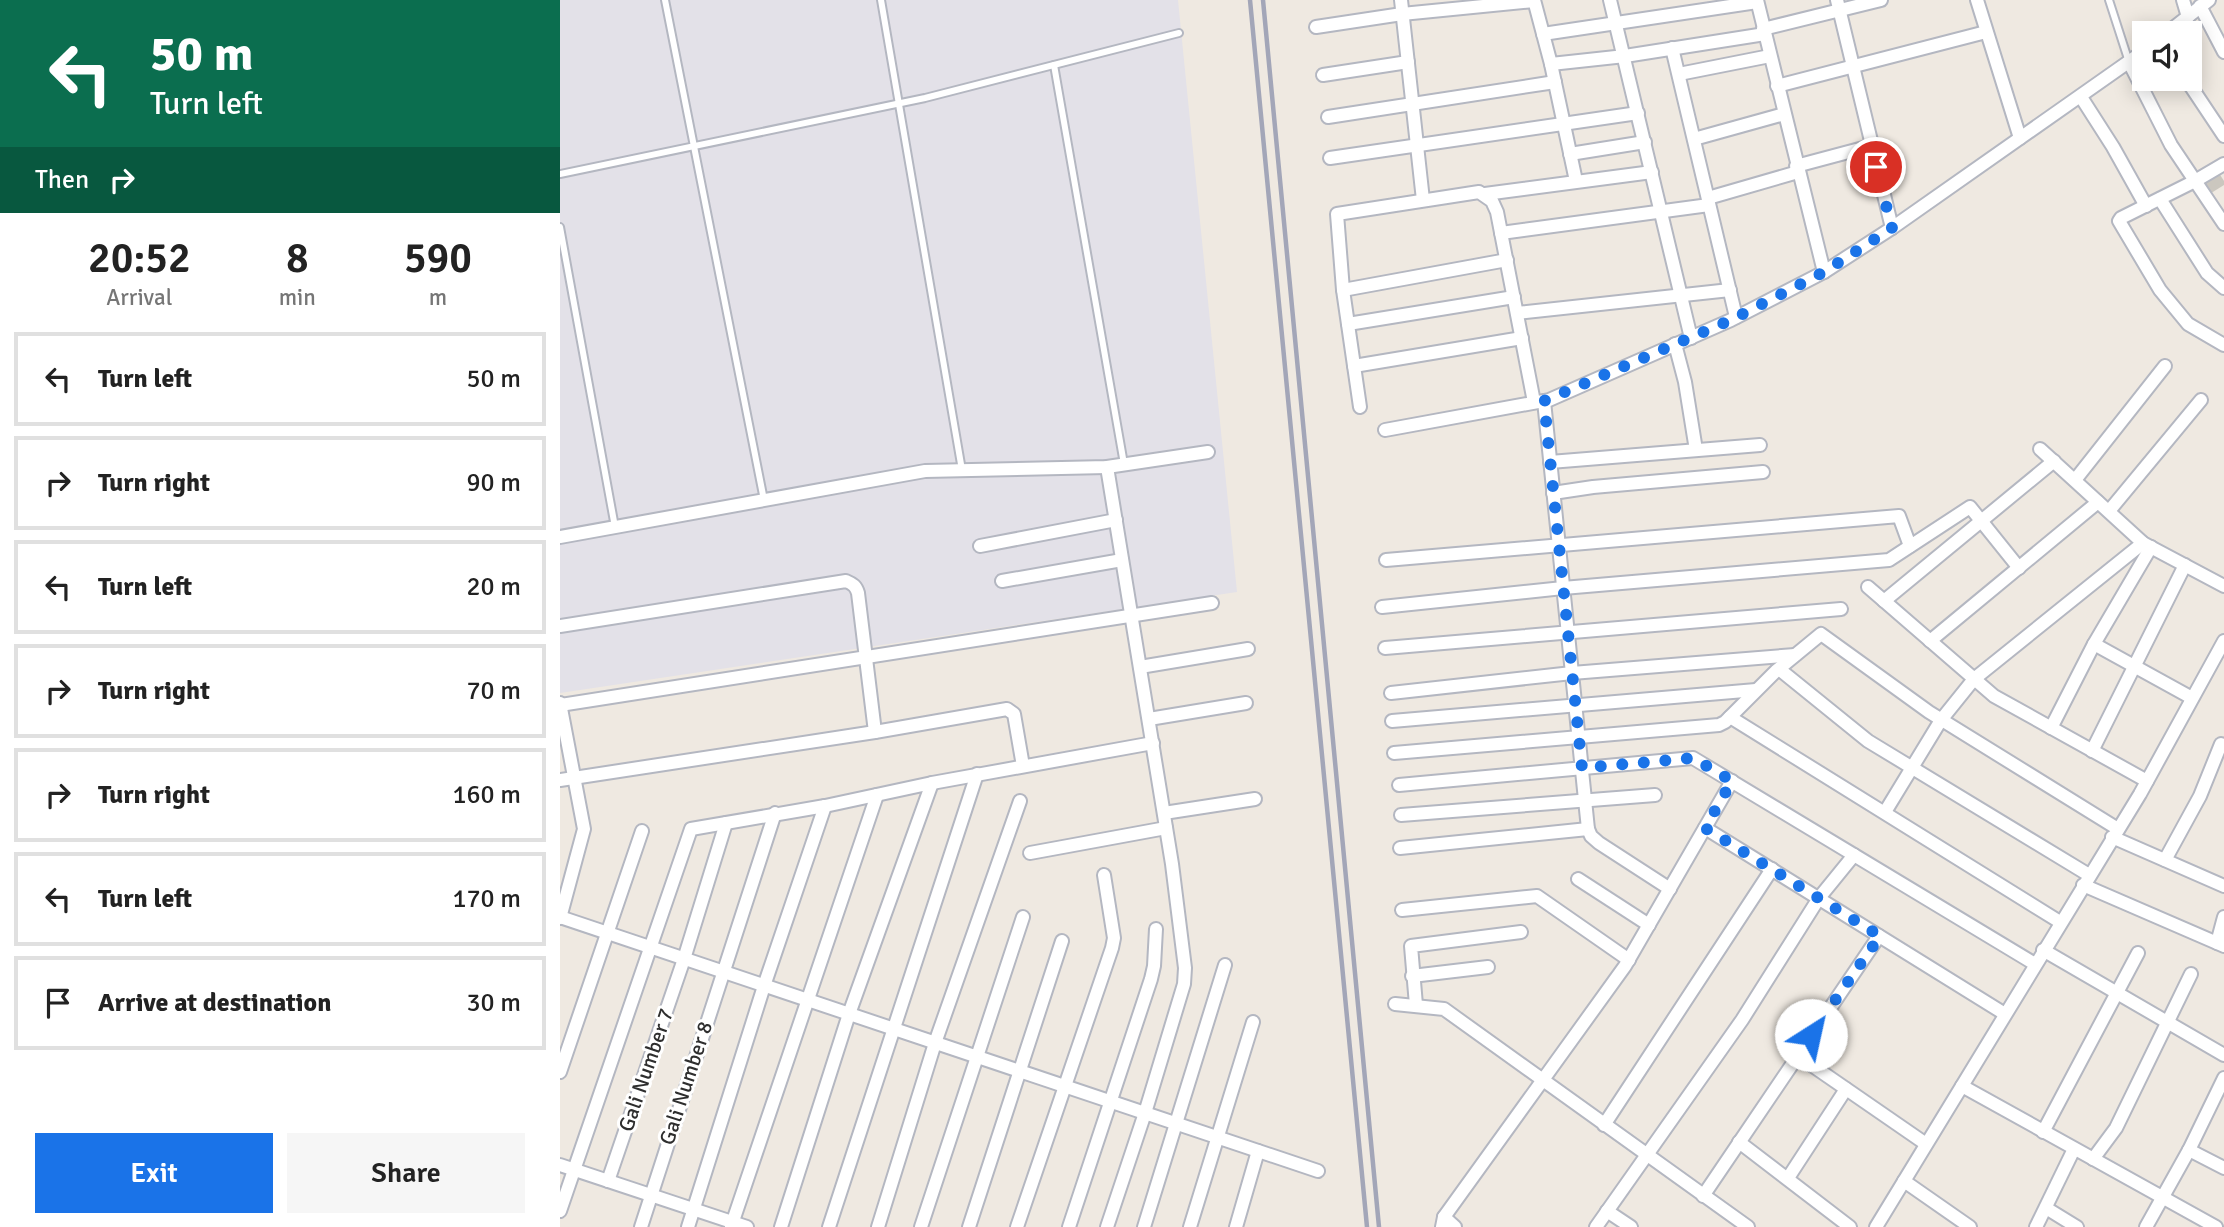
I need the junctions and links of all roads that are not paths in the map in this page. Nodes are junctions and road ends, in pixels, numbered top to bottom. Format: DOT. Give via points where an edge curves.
graph roads {
  1 [pos="665,0"];
  2 [pos="881,0"];
  3 [pos="1534,0"];
  4 [pos="1610,0"];
  5 [pos="1881,0"];
  6 [pos="1977,0"];
  7 [pos="2109,0"];
  8 [pos="2183,0"];
  9 [pos="1757,1"];
  10 [pos="2205,3"];
  11 [pos="1838,5"];
  12 [pos="1401,7"];
  13 [pos="2188,18"];
  14 [pos="2184,21"];
  15 [pos="1617,23"];
  16 [pos="1316,27"];
  17 [pos="1764,31"];
  18 [pos="1986,32"];
  19 [pos="1179,33"];
  20 [pos="1543,34"];
  21 [pos="1672,48"];
  22 [pos="2224,52"];
  23 [pos="1625,56"];
  24 [pos="1770,56"];
  25 [pos="2132,60"];
  26 [pos="1408,62"];
  27 [pos="2129,62"];
  28 [pos="1551,64"];
  29 [pos="1054,65"];
  30 [pos="1852,66"];
  31 [pos="1679,74"];
  32 [pos="1323,75"];
  33 [pos="1555,82"];
  34 [pos="1777,86"];
  35 [pos="2194,91"];
  36 [pos="2081,97"];
  37 [pos="898,104"];
  38 [pos="1412,104"];
  39 [pos="1638,113"];
  40 [pos="1784,114"];
  41 [pos="1328,117"];
  42 [pos="1563,125"];
  43 [pos="2224,136"];
  44 [pos="2020,138"];
  45 [pos="1694,139"];
  46 [pos="1645,142"];
  47 [pos="1417,145"];
  48 [pos="695,146"];
  49 [pos="1871,146"];
  50 [pos="1570,154"];
  51 [pos="1330,158"];
  52 [pos="2224,164"];
  53 [pos="1797,169"];
  54 [pos="1652,172"];
  55 [pos="560,174"];
  56 [pos="1576,181"];
  57 [pos="2195,181"];
  58 [pos="1485,194"];
  59 [pos="2160,198"];
  60 [pos="1423,201"];
  61 [pos="1709,201"];
  62 [pos="2146,206"];
  63 [pos="1661,212"];
  64 [pos="2224,224"];
  65 [pos="560,227"];
  66 [pos="1892,228"];
  67 [pos="1501,233"];
  68 [pos="1507,260"];
  69 [pos="1824,272"];
  70 [pos="2224,288"];
  71 [pos="1343,290"];
  72 [pos="1730,290"];
  73 [pos="1680,295"];
  74 [pos="1514,297"];
  75 [pos="1517,313"];
  76 [pos="1736,317"];
  77 [pos="1348,324"];
  78 [pos="1522,338"];
  79 [pos="1691,338"];
  80 [pos="1675,344"];
  81 [pos="2224,345"];
  82 [pos="1354,366"];
  83 [pos="2165,366"];
  84 [pos="2201,400"];
  85 [pos="1539,401"];
  86 [pos="1360,407"];
  87 [pos="1385,430"];
  88 [pos="1760,445"];
  89 [pos="2040,449"];
  90 [pos="1696,450"];
  91 [pos="1208,452"];
  92 [pos="2054,461"];
  93 [pos="1550,462"];
  94 [pos="1124,464"];
  95 [pos="1107,467"];
  96 [pos="962,470"];
  97 [pos="1763,472"];
  98 [pos="2074,480"];
  99 [pos="1553,493"];
  100 [pos="764,500"];
  101 [pos="2098,502"];
  102 [pos="2109,512"];
  103 [pos="1116,520"];
  104 [pos="1981,520"];
  105 [pos="615,527"];
  106 [pos="560,537"];
  107 [pos="2147,545"];
  108 [pos="980,546"];
  109 [pos="1559,546"];
  110 [pos="1910,546"];
  111 [pos="1122,560"];
  112 [pos="1386,560"];
  113 [pos="2185,565"];
  114 [pos="2019,568"];
  115 [pos="1002,581"];
  116 [pos="2224,586"];
  117 [pos="1868,587"];
  118 [pos="1563,588"];
  119 [pos="1884,601"];
  120 [pos="1212,603"];
  121 [pos="1382,607"];
  122 [pos="1841,609"];
  123 [pos="1131,614"];
  124 [pos="560,625"];
  125 [pos="1568,633"];
  126 [pos="2224,640"];
  127 [pos="1930,641"];
  128 [pos="2094,644"];
  129 [pos="1385,648"];
  130 [pos="1248,649"];
  131 [pos="1795,655"];
  132 [pos="865,656"];
  133 [pos="2134,666"];
  134 [pos="1140,667"];
  135 [pos="1779,668"];
  136 [pos="1572,673"];
  137 [pos="1974,679"];
  138 [pos="1756,690"];
  139 [pos="1391,693"];
  140 [pos="2192,698"];
  141 [pos="1246,703"];
  142 [pos="560,704"];
  143 [pos="1575,707"];
  144 [pos="1730,717"];
  145 [pos="1149,719"];
  146 [pos="1392,720"];
  147 [pos="1941,720"];
  148 [pos="2051,728"];
  149 [pos="875,732"];
  150 [pos="1578,736"];
  151 [pos="1153,743"];
  152 [pos="2221,744"];
  153 [pos="2092,751"];
  154 [pos="1394,753"];
  155 [pos="1023,766"];
  156 [pos="1582,768"];
  157 [pos="1914,768"];
  158 [pos="977,774"];
  159 [pos="574,777"];
  160 [pos="560,780"];
  161 [pos="1732,781"];
  162 [pos="2147,781"];
  163 [pos="932,783"];
  164 [pos="1399,785"];
  165 [pos="877,795"];
  166 [pos="1655,795"];
  167 [pos="1255,799"];
  168 [pos="1585,800"];
  169 [pos="1020,801"];
  170 [pos="825,806"];
  171 [pos="1885,812"];
  172 [pos="775,813"];
  173 [pos="1164,813"];
  174 [pos="1401,815"];
  175 [pos="726,823"];
  176 [pos="1166,828"];
  177 [pos="1705,828"];
  178 [pos="1588,829"];
  179 [pos="642,831"];
  180 [pos="2115,833"];
  181 [pos="1400,848"];
  182 [pos="1030,853"];
  183 [pos="1854,855"];
  184 [pos="2165,860"];
  185 [pos="1772,869"];
  186 [pos="1104,875"];
  187 [pos="1578,879"];
  188 [pos="2086,880"];
  189 [pos="2224,886"];
  190 [pos="1670,889"];
  191 [pos="1819,898"];
  192 [pos="1402,910"];
  193 [pos="560,917"];
  194 [pos="1023,917"];
  195 [pos="2224,917"];
  196 [pos="2060,922"];
  197 [pos="1649,925"];
  198 [pos="1156,929"];
  199 [pos="1521,932"];
  200 [pos="608,933"];
  201 [pos="1880,936"];
  202 [pos="1062,941"];
  203 [pos="2220,944"];
  204 [pos="650,947"];
  205 [pos="2043,950"];
  206 [pos="2138,953"];
  207 [pos="684,959"];
  208 [pos="1629,960"];
  209 [pos="2035,964"];
  210 [pos="1225,965"];
  211 [pos="1488,967"];
  212 [pos="722,971"];
  213 [pos="2191,974"];
  214 [pos="1412,976"];
  215 [pos="764,986"];
  216 [pos="2116,992"];
  217 [pos="806,1000"];
  218 [pos="1395,1004"];
  219 [pos="1416,1005"];
  220 [pos="849,1014"];
  221 [pos="2005,1014"];
  222 [pos="2167,1020"];
  223 [pos="1253,1022"];
  224 [pos="893,1029"];
  225 [pos="935,1043"];
  226 [pos="1797,1055"];
  227 [pos="2224,1055"];
  228 [pos="977,1057"];
  229 [pos="1021,1071"];
  230 [pos="560,1072"];
  231 [pos="2224,1078"];
  232 [pos="1542,1080"];
  233 [pos="1064,1086"];
  234 [pos="1962,1086"];
  235 [pos="1846,1089"];
  236 [pos="1109,1101"];
  237 [pos="1145,1113"];
  238 [pos="1177,1124"];
  239 [pos="1604,1125"];
  240 [pos="2043,1132"];
  241 [pos="1217,1137"];
  242 [pos="1739,1142"];
  243 [pos="1926,1144"];
  244 [pos="2074,1149"];
  245 [pos="2189,1150"];
  246 [pos="1258,1151"];
  247 [pos="1647,1156"];
  248 [pos="2094,1160"];
  249 [pos="560,1165"];
  250 [pos="2224,1168"];
  251 [pos="574,1170"];
  252 [pos="1318,1171"];
  253 [pos="1788,1178"];
  254 [pos="608,1181"];
  255 [pos="1905,1181"];
  256 [pos="651,1195"];
  257 [pos="1703,1196"];
  258 [pos="2162,1199"];
  259 [pos="2046,1208"];
  260 [pos="694,1210"];
  261 [pos="560,1211"];
  262 [pos="1607,1211"];
  263 [pos="1443,1222"];
  264 [pos="732,1225"];
  265 [pos="641,1227"];
  266 [pos="688,1227"];
  267 [pos="747,1227"];
  268 [pos="781,1227"];
  269 [pos="829,1227"];
  270 [pos="878,1227"];
  271 [pos="921,1227"];
  272 [pos="969,1227"];
  273 [pos="1017,1227"];
  274 [pos="1069,1227"];
  275 [pos="1107,1227"];
  276 [pos="1143,1227"];
  277 [pos="1189,1227"];
  278 [pos="1236,1227"];
  279 [pos="1455,1227"];
  280 [pos="1596,1227"];
  281 [pos="1631,1227"];
  282 [pos="1748,1227"];
  283 [pos="1850,1227"];
  284 [pos="1876,1227"];
  285 [pos="1970,1227"];
  286 [pos="2036,1227"];
  287 [pos="2077,1227"];
  288 [pos="2146,1227"];
  289 [pos="2216,1227"];
  1 -- 48 [label="lane"];
  2 -- 37 [label="lane"];
  3 -- 12 [label="street"];
  3 -- 20 [label="street"];
  4 -- 15 [label="street"];
  5 -- 11 [label="street"];
  6 -- 18 [label="street"];
  7 -- 27 [label="lane"];
  8 -- 13 [label="street"];
  9 -- 15 [label="street"];
  9 -- 17 [label="street"];
  10 -- 13 [label="street"];
  10 -- 22 [label="street"];
  11 -- 17 [label="street"];
  11 -- 30 [label="street"];
  12 -- 16 [label="street"];
  12 -- 26 [label="street"];
  13 -- 14 [label="street"];
  15 -- 20 [label="street"];
  15 -- 23 [label="street"];
  17 -- 21 [label="street"];
  17 -- 24 [label="street"];
  18 -- 30 [label="street"];
  18 -- 44 [label="street"];
  19 -- 29 [label="lane"];
  20 -- 28 [label="street"];
  21 -- 23 [label="street"];
  21 -- 31 [label="street"];
  23 -- 28 [label="street"];
  23 -- 39 [label="street"];
  24 -- 31 [label="street"];
  24 -- 34 [label="street"];
  25 -- 27 [label="street"];
  26 -- 32 [label="street"];
  26 -- 38 [label="street"];
  27 -- 36 [label="street"];
  27 -- 57 [label="street" via="2171,145"];
  28 -- 33 [label="street"];
  29 -- 37 [label="lane"];
  29 -- 94 [label="lane"];
  30 -- 34 [label="street"];
  30 -- 49 [label="street"];
  31 -- 45 [label="street"];
  33 -- 38 [label="street"];
  33 -- 42 [label="street"];
  34 -- 40 [label="street"];
  35 -- 43 [label="street"];
  36 -- 44 [label="street"];
  36 -- 62 [label="street"];
  37 -- 48 [label="lane"];
  37 -- 96 [label="lane"];
  38 -- 41 [label="street"];
  38 -- 47 [label="street"];
  39 -- 42 [label="street"];
  39 -- 46 [label="street"];
  40 -- 45 [label="street"];
  40 -- 53 [label="street"];
  42 -- 47 [label="street"];
  42 -- 50 [label="street"];
  44 -- 66 [label="street"];
  45 -- 61 [label="street"];
  46 -- 50 [label="street"];
  46 -- 54 [label="street"];
  47 -- 51 [label="street"];
  47 -- 60 [label="street"];
  48 -- 55 [label="lane"];
  48 -- 100 [label="lane"];
  49 -- 53 [label="street"];
  49 -- 66 [label="street"];
  50 -- 56 [label="street"];
  52 -- 57 [label="street"];
  53 -- 61 [label="street"];
  53 -- 69 [label="street"];
  54 -- 56 [label="street"];
  54 -- 63 [label="street"];
  56 -- 58 [label="street"];
  57 -- 59 [label="street"];
  57 -- 64 [label="street"];
  58 -- 60 [label="street"];
  58 -- 67 [label="street" via="1497,212"];
  59 -- 62 [label="street"];
  59 -- 70 [label="street" via="2207,273"];
  60 -- 71 [label="street" via="1337,214"];
  61 -- 63 [label="street"];
  61 -- 72 [label="street"];
  62 -- 81 [label="street" via="2119,223 2160,290 2188,324"];
  63 -- 67 [label="street"];
  63 -- 73 [label="street"];
  65 -- 105 [label="lane"];
  66 -- 69 [label="street"];
  67 -- 68 [label="street"];
  68 -- 71 [label="street"];
  68 -- 74 [label="street"];
  69 -- 76 [label="street"];
  71 -- 77 [label="street"];
  72 -- 73 [label="street"];
  72 -- 76 [label="street"];
  73 -- 75 [label="street"];
  73 -- 79 [label="street"];
  74 -- 75 [label="street"];
  74 -- 77 [label="street"];
  75 -- 78 [label="street"];
  76 -- 79 [label="street"];
  77 -- 82 [label="street"];
  78 -- 82 [label="street"];
  78 -- 85 [label="street"];
  79 -- 80 [label="street"];
  80 -- 85 [label="street"];
  80 -- 90 [label="street"];
  82 -- 86 [label="street"];
  83 -- 98 [label="street"];
  84 -- 102 [label="street"];
  85 -- 87 [label="street"];
  85 -- 93 [label="street"];
  88 -- 90 [label="street"];
  89 -- 92 [label="street"];
  90 -- 93 [label="street"];
  91 -- 94 [label="street"];
  92 -- 98 [label="street"];
  92 -- 104 [label="street"];
  93 -- 99 [label="street"];
  94 -- 95 [label="street"];
  95 -- 96 [label="street"];
  95 -- 103 [label="street"];
  96 -- 100 [label="street" via="925,471"];
  97 -- 99 [label="street"];
  98 -- 101 [label="street"];
  99 -- 109 [label="street"];
  100 -- 105 [label="street"];
  101 -- 102 [label="street"];
  101 -- 114 [label="street"];
  102 -- 107 [label="street"];
  103 -- 108 [label="street"];
  103 -- 111 [label="street"];
  104 -- 110 [label="street" via="1970,507"];
  104 -- 114 [label="street"];
  104 -- 119 [label="street"];
  105 -- 106 [label="street"];
  107 -- 113 [label="street"];
  107 -- 128 [label="street"];
  107 -- 137 [label="street"];
  109 -- 110 [label="street" via="1899,516"];
  109 -- 112 [label="street"];
  109 -- 118 [label="street"];
  110 -- 118 [label="street" via="1889,559"];
  111 -- 115 [label="street"];
  111 -- 123 [label="street"];
  113 -- 116 [label="street"];
  113 -- 133 [label="street"];
  114 -- 127 [label="street"];
  117 -- 119 [label="street"];
  118 -- 121 [label="street"];
  118 -- 125 [label="street"];
  119 -- 127 [label="street"];
  120 -- 123 [label="street"];
  122 -- 125 [label="street"];
  123 -- 132 [label="street"];
  123 -- 134 [label="street"];
  124 -- 132 [label="street" via="846,581 859,593"];
  125 -- 129 [label="street"];
  125 -- 136 [label="street"];
  126 -- 140 [label="street"];
  127 -- 137 [label="street"];
  128 -- 133 [label="street"];
  128 -- 148 [label="street"];
  130 -- 134 [label="street"];
  131 -- 135 [label="street"];
  131 -- 136 [label="street"];
  131 -- 147 [label="street" via="1825,635"];
  132 -- 142 [label="street"];
  132 -- 149 [label="street"];
  133 -- 140 [label="street"];
  133 -- 153 [label="street"];
  134 -- 145 [label="street"];
  135 -- 138 [label="street"];
  135 -- 157 [label="street" via="1868,741"];
  136 -- 139 [label="street"];
  136 -- 143 [label="street"];
  137 -- 147 [label="street"];
  137 -- 148 [label="street" via="1994,696"];
  138 -- 143 [label="street"];
  138 -- 144 [label="street"];
  140 -- 162 [label="street"];
  141 -- 145 [label="street"];
  142 -- 159 [label="street"];
  143 -- 146 [label="street"];
  143 -- 150 [label="street"];
  144 -- 150 [label="street" via="1714,726"];
  144 -- 171 [label="street"];
  145 -- 151 [label="street"];
  147 -- 157 [label="street"];
  147 -- 180 [label="street"];
  148 -- 153 [label="street"];
  149 -- 155 [label="street" via="1011,710"];
  149 -- 159 [label="street"];
  150 -- 154 [label="street"];
  150 -- 156 [label="street"];
  151 -- 155 [label="street"];
  151 -- 173 [label="street"];
  152 -- 184 [label="street" via="2200,796"];
  153 -- 162 [label="street"];
  155 -- 158 [label="street"];
  156 -- 161 [label="street" via="1693,758"];
  156 -- 164 [label="street"];
  156 -- 168 [label="street"];
  157 -- 171 [label="street"];
  157 -- 188 [label="street"];
  158 -- 163 [label="street"];
  158 -- 224 [label="street"];
  159 -- 160 [label="street"];
  159 -- 193 [label="street" via="583,837"];
  161 -- 177 [label="street"];
  161 -- 183 [label="street"];
  162 -- 180 [label="street"];
  163 -- 165 [label="street"];
  163 -- 220 [label="street"];
  165 -- 170 [label="street"];
  165 -- 217 [label="street"];
  166 -- 168 [label="street"];
  167 -- 173 [label="street"];
  168 -- 174 [label="street"];
  168 -- 178 [label="street"];
  169 -- 225 [label="street"];
  170 -- 172 [label="street"];
  170 -- 215 [label="street"];
  171 -- 196 [label="street"];
  172 -- 175 [label="street"];
  172 -- 212 [label="street, Gali Number 8"];
  173 -- 176 [label="street"];
  175 -- 204 [label="street" via="689,830"];
  175 -- 207 [label="street, Gali Number 7"];
  176 -- 182 [label="street"];
  176 -- 237 [label="street" via="1185,975"];
  177 -- 185 [label="street"];
  177 -- 190 [label="street"];
  178 -- 181 [label="street"];
  178 -- 190 [label="street" via="1600,843"];
  179 -- 200 [label="street"];
  180 -- 184 [label="street"];
  180 -- 188 [label="street"];
  183 -- 191 [label="street"];
  183 -- 209 [label="street"];
  184 -- 189 [label="street"];
  185 -- 191 [label="street"];
  185 -- 239 [label="street"];
  186 -- 233 [label="street" via="1114,938"];
  187 -- 197 [label="street"];
  188 -- 196 [label="street"];
  188 -- 203 [label="street"];
  190 -- 197 [label="street"];
  191 -- 201 [label="street"];
  191 -- 247 [label="street" via="1742,1020"];
  192 -- 208 [label="street" via="1538,896"];
  193 -- 200 [label="street"];
  194 -- 228 [label="street"];
  195 -- 203 [label="street"];
  196 -- 205 [label="street"];
  197 -- 208 [label="street"];
  198 -- 236 [label="street" via="1151,979"];
  199 -- 214 [label="street" via="1411,946"];
  200 -- 204 [label="street"];
  200 -- 230 [label="street"];
  201 -- 221 [label="street"];
  201 -- 226 [label="street"];
  202 -- 229 [label="street"];
  204 -- 207 [label="street"];
  204 -- 251 [label="street"];
  205 -- 209 [label="street"];
  205 -- 216 [label="street"];
  206 -- 216 [label="street"];
  207 -- 212 [label="street"];
  207 -- 254 [label="street, Gali Number 7"];
  208 -- 232 [label="street"];
  209 -- 221 [label="street"];
  210 -- 238 [label="street"];
  211 -- 214 [label="street"];
  212 -- 215 [label="street"];
  212 -- 256 [label="street, Gali Number 8"];
  213 -- 222 [label="street"];
  214 -- 219 [label="street"];
  215 -- 217 [label="street"];
  215 -- 260 [label="street"];
  216 -- 222 [label="street"];
  216 -- 240 [label="street"];
  217 -- 220 [label="street"];
  217 -- 264 [label="street"];
  218 -- 219 [label="street"];
  219 -- 232 [label="street" via="1444,1009"];
  220 -- 224 [label="street"];
  220 -- 268 [label="street"];
  221 -- 234 [label="street"];
  222 -- 227 [label="street"];
  222 -- 248 [label="street" via="2116,1128"];
  223 -- 241 [label="street"];
  224 -- 225 [label="street"];
  224 -- 269 [label="street"];
  225 -- 228 [label="street"];
  225 -- 270 [label="street"];
  226 -- 235 [label="street"];
  226 -- 242 [label="street"];
  228 -- 229 [label="street"];
  228 -- 271 [label="street"];
  229 -- 233 [label="street"];
  229 -- 272 [label="street"];
  231 -- 245 [label="street"];
  232 -- 239 [label="street"];
  232 -- 263 [label="street"];
  233 -- 236 [label="street"];
  233 -- 273 [label="street"];
  234 -- 240 [label="street"];
  234 -- 243 [label="street"];
  235 -- 243 [label="street"];
  235 -- 253 [label="street"];
  236 -- 237 [label="street"];
  236 -- 274 [label="street"];
  237 -- 238 [label="street"];
  237 -- 275 [label="street"];
  238 -- 241 [label="street"];
  238 -- 276 [label="street"];
  239 -- 247 [label="street"];
  240 -- 244 [label="street"];
  241 -- 246 [label="street"];
  241 -- 277 [label="street"];
  242 -- 253 [label="street"];
  242 -- 257 [label="street"];
  243 -- 255 [label="street"];
  244 -- 248 [label="street"];
  244 -- 259 [label="street"];
  245 -- 250 [label="street"];
  245 -- 258 [label="street"];
  246 -- 252 [label="street"];
  246 -- 278 [label="street"];
  247 -- 257 [label="street"];
  247 -- 262 [label="street"];
  248 -- 258 [label="street"];
  249 -- 251 [label="street"];
  251 -- 254 [label="street"];
  251 -- 261 [label="street"];
  253 -- 283 [label="street"];
  254 -- 256 [label="street"];
  255 -- 284 [label="street"];
  255 -- 285 [label="street"];
  256 -- 260 [label="street"];
  256 -- 265 [label="street, Gali Number 8"];
  257 -- 282 [label="street"];
  258 -- 288 [label="street"];
  258 -- 289 [label="street"];
  259 -- 286 [label="street"];
  259 -- 287 [label="street"];
  260 -- 264 [label="street"];
  260 -- 266 [label="street"];
  262 -- 280 [label="street"];
  262 -- 281 [label="street"];
  263 -- 279 [label="street"];
  264 -- 267 [label="street"];
}
